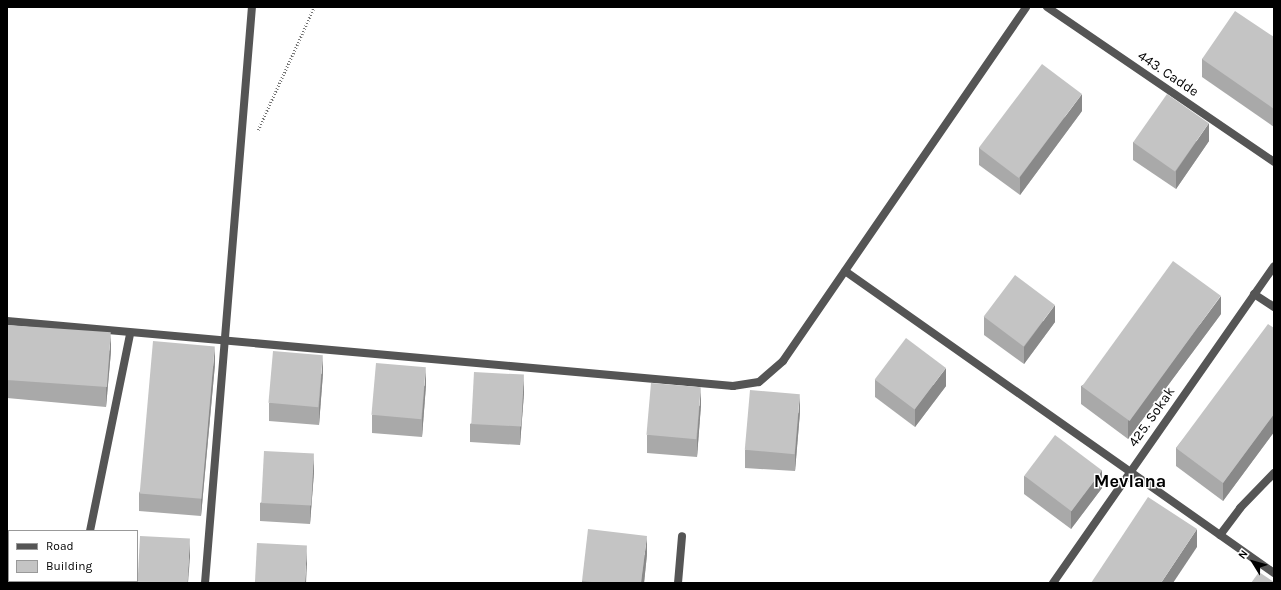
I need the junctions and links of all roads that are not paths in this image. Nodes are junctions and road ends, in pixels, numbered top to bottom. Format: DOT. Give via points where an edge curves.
graph roads {
  1 [pos="252,7"];
  2 [pos="1026,7"];
  3 [pos="1047,7"];
  4 [pos="1274,162"];
  5 [pos="1274,266"];
  6 [pos="845,271"];
  7 [pos="1254,294"];
  8 [pos="1274,307"];
  9 [pos="7,321"];
  10 [pos="130,334"];
  11 [pos="225,342"];
  12 [pos="1130,472"];
  13 [pos="1274,474"];
  14 [pos="90,530"];
  15 [pos="1220,535"];
  16 [pos="682,536"];
  17 [pos="1274,573"];
  18 [pos="205,583"];
  19 [pos="678,583"];
  20 [pos="1053,583"];
  1 -- 11 [label="street"];
  2 -- 6 [label="street"];
  3 -- 4 [label="street, 443. Cadde"];
  5 -- 7 [label="street, 425. Sokak"];
  6 -- 11 [label="street" via="783,361 766,377 748,385"];
  6 -- 12 [label="street"];
  7 -- 8 [label="street"];
  7 -- 12 [label="street, 425. Sokak"];
  9 -- 10 [label="street"];
  10 -- 11 [label="street"];
  10 -- 14 [label="street"];
  11 -- 18 [label="street"];
  12 -- 15 [label="street"];
  12 -- 20 [label="street, 425. Sokak"];
  13 -- 15 [label="street" via="1240,508"];
  15 -- 17 [label="street"];
  16 -- 19 [label="street"];
}
